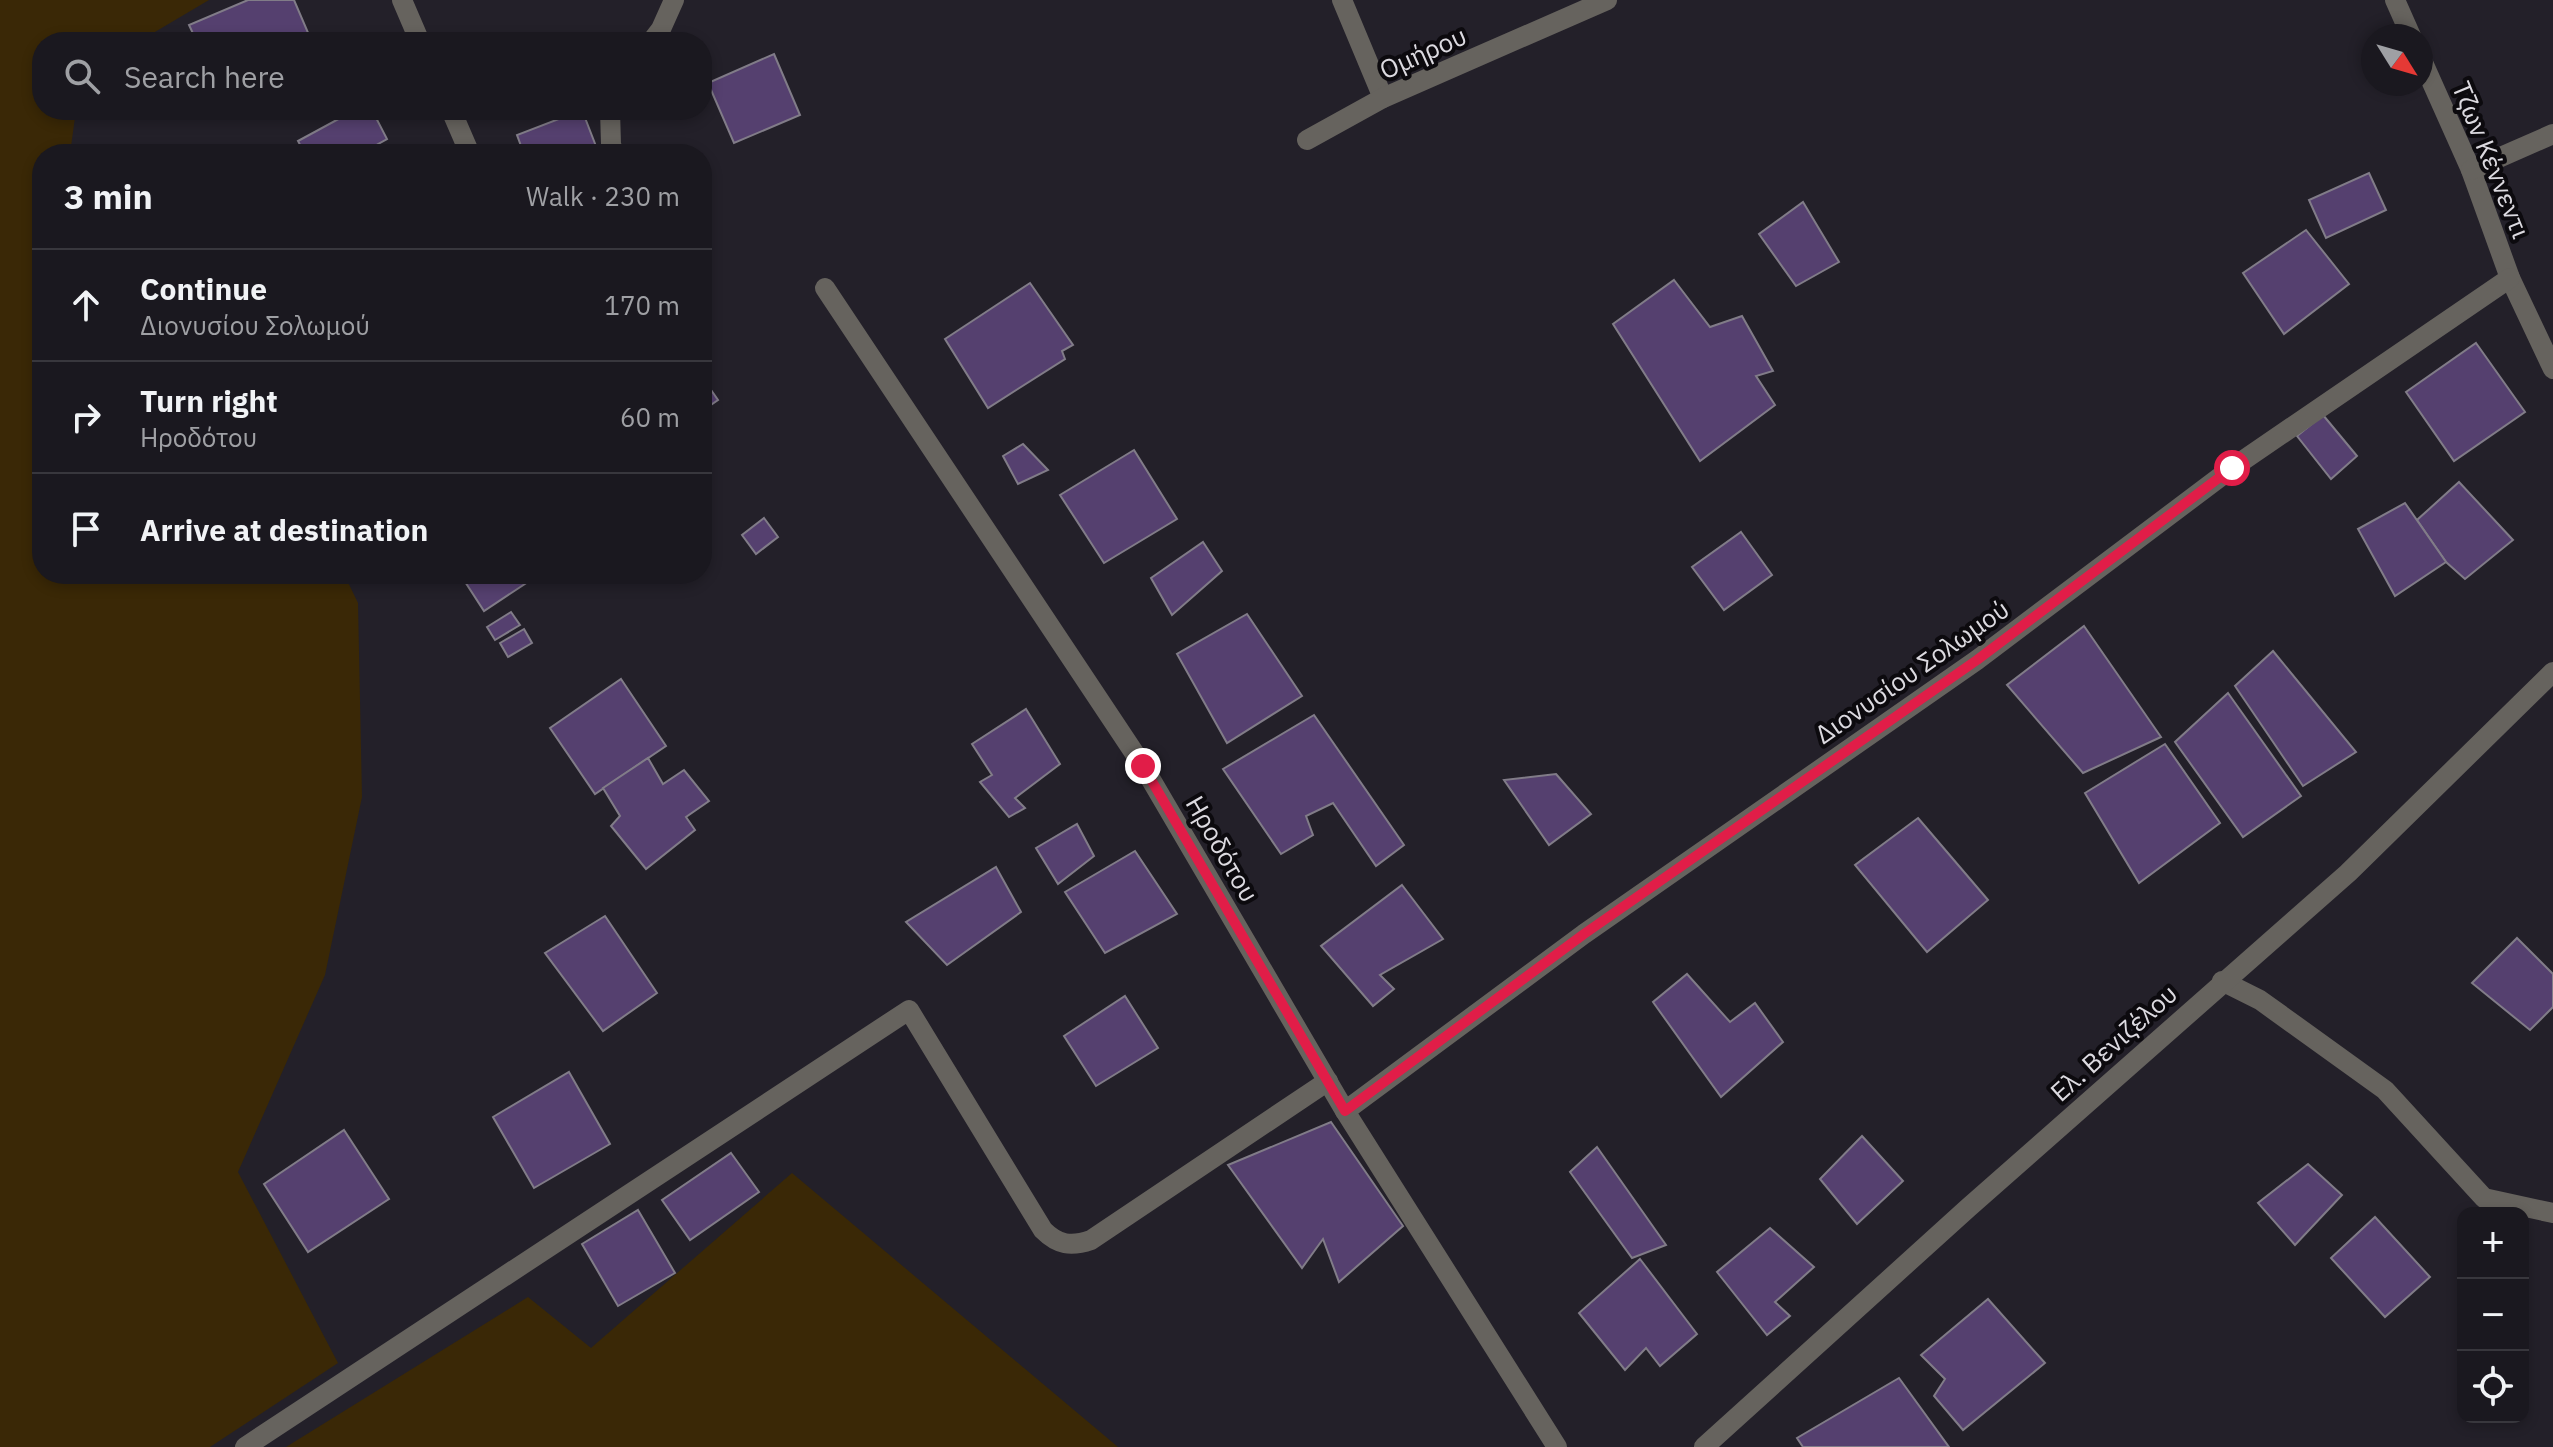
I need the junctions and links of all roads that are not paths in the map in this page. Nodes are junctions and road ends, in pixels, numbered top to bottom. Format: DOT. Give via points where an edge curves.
graph roads {
  1 [pos="402,0"];
  2 [pos="674,0"];
  3 [pos="1342,0"];
  4 [pos="1607,0"];
  5 [pos="2395,0"];
  6 [pos="2406,24"];
  7 [pos="416,32"];
  8 [pos="659,32"];
  9 [pos="2433,85"];
  10 [pos="1383,98"];
  11 [pos="455,120"];
  12 [pos="610,120"];
  13 [pos="2553,134"];
  14 [pos="1307,140"];
  15 [pos="466,144"];
  16 [pos="611,144"];
  17 [pos="2471,170"];
  18 [pos="2510,278"];
  19 [pos="825,288"];
  20 [pos="2553,369"];
  21 [pos="2553,672"];
  22 [pos="2222,981"];
  23 [pos="1328,1081"];
  24 [pos="1345,1111"];
  25 [pos="2553,1213"];
  26 [pos="245,1447"];
  27 [pos="1557,1447"];
  28 [pos="1704,1447"];
  1 -- 7 [label="street"];
  2 -- 8 [label="street"];
  3 -- 10 [label="street"];
  4 -- 10 [label="street, Ομήρου"];
  5 -- 6 [label="street"];
  9 -- 17 [label="street, Τζων Κέννεντι"];
  10 -- 14 [label="street, Ομήρου"];
  11 -- 15 [label="street"];
  12 -- 16 [label="street"];
  13 -- 17 [label="street"];
  17 -- 18 [label="street, Τζων Κέννεντι"];
  18 -- 20 [label="street, Τζων Κέννεντι"];
  18 -- 24 [label="street, Διονυσίου Σολωμού" via="2232,468 1977,660 1584,934"];
  19 -- 23 [label="street, Ηροδότου" via="1143,766"];
  21 -- 22 [label="street, Ελ. Βενιζέλου" via="2348,873"];
  22 -- 25 [label="street" via="2260,1000 2385,1090 2484,1198"];
  22 -- 28 [label="street, Ελ. Βενιζέλου"];
  23 -- 24 [label="street, Ηροδότου"];
  23 -- 26 [label="street" via="1091,1240 1065,1245 1043,1230 909,1010"];
  24 -- 27 [label="street, Ηροδότου"];
}
